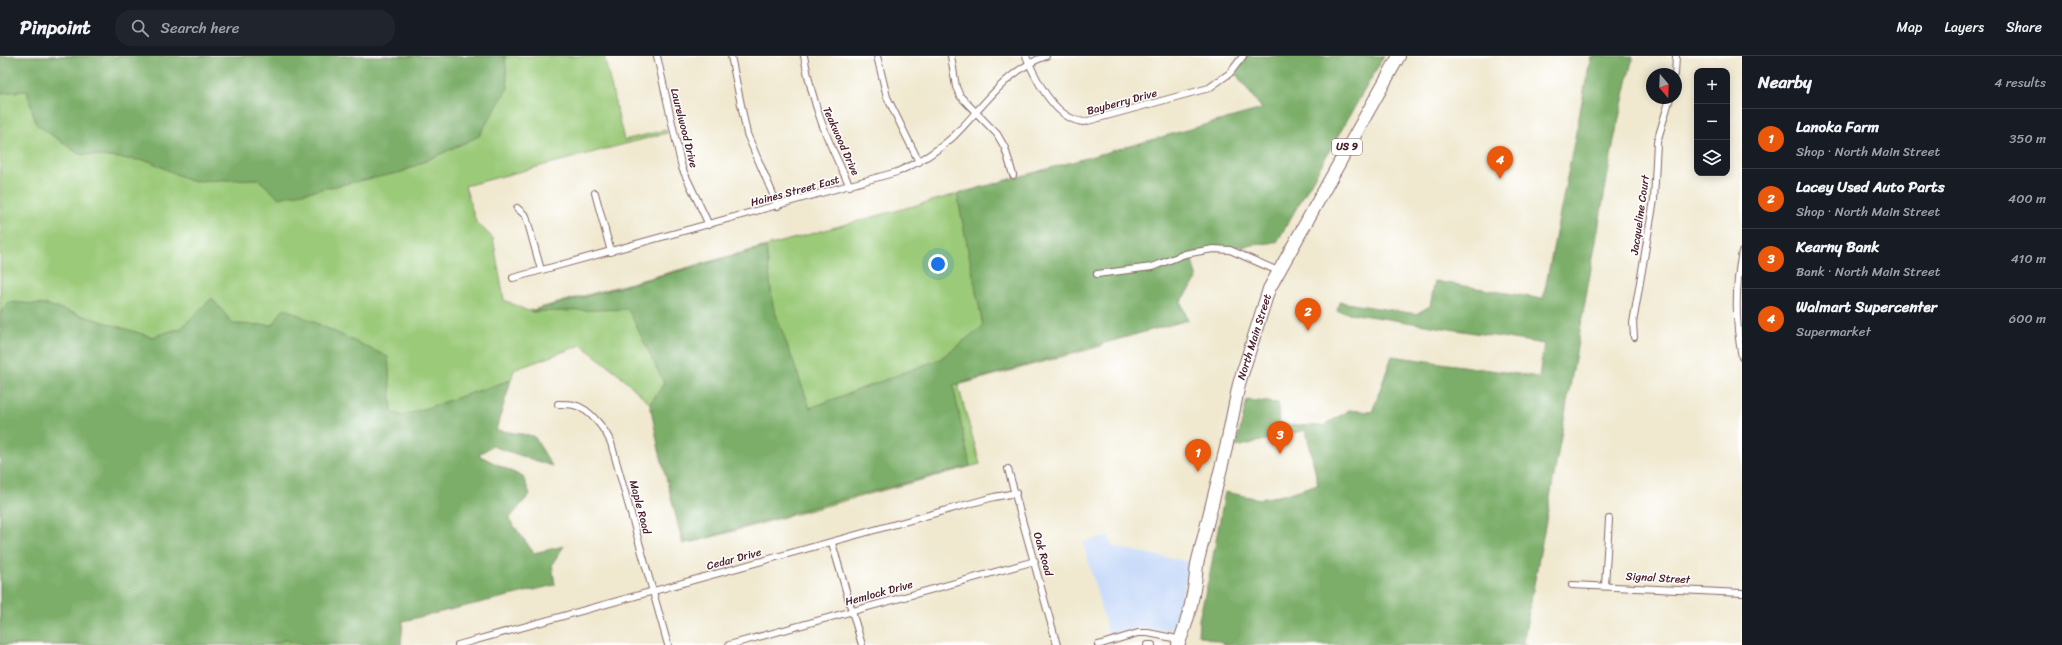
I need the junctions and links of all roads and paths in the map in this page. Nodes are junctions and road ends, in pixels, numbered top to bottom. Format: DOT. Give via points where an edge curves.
graph roads {
  1 [pos="657,56"];
  2 [pos="731,56"];
  3 [pos="804,56"];
  4 [pos="877,56"];
  5 [pos="951,56"];
  6 [pos="1026,56"];
  7 [pos="1046,56"];
  8 [pos="1243,56"];
  9 [pos="1399,56"];
  10 [pos="1676,56"];
  11 [pos="1029,63"];
  12 [pos="1675,68"];
  13 [pos="1668,104"];
  14 [pos="975,112"];
  15 [pos="919,162"];
  16 [pos="1013,175"];
  17 [pos="850,186"];
  18 [pos="595,194"];
  19 [pos="778,206"];
  20 [pos="517,208"];
  21 [pos="709,225"];
  22 [pos="611,252"];
  23 [pos="1742,252"];
  24 [pos="541,270"];
  25 [pos="1278,271"];
  26 [pos="1097,274"];
  27 [pos="513,278"];
  28 [pos="1634,336"];
  29 [pos="1742,357"];
  30 [pos="558,404"];
  31 [pos="1008,469"];
  32 [pos="1016,493"];
  33 [pos="1609,519"];
  34 [pos="832,543"];
  35 [pos="1035,561"];
  36 [pos="1572,585"];
  37 [pos="1605,586"];
  38 [pos="652,591"];
  39 [pos="1742,593"];
  40 [pos="852,610"];
  41 [pos="473,643"];
  42 [pos="458,645"];
  43 [pos="668,645"];
  44 [pos="729,645"];
  45 [pos="862,645"];
  46 [pos="1058,645"];
  47 [pos="1101,645"];
  48 [pos="1147,645"];
  49 [pos="1152,645"];
  50 [pos="1178,645"];
  1 -- 21 [label="street, Laurelwood Drive" via="682,168"];
  2 -- 19 [label="street" via="747,134"];
  3 -- 17 [label="street, Teakwood Drive" via="816,111"];
  4 -- 15 [label="street" via="887,97"];
  5 -- 14 [label="street" via="956,87"];
  6 -- 11 [label="street, Bayberry Drive"];
  7 -- 11 [label="street, Haines Street East"];
  8 -- 11 [label="street, Bayberry Drive" via="1230,74 1209,88 1084,122 1072,120 1061,112 1038,83"];
  9 -- 25 [label="highway, North Main Street / US 9"];
  10 -- 12 [label="street"];
  11 -- 14 [label="street, Haines Street East" via="1002,83"];
  13 -- 28 [label="street, Jacqueline Court" via="1657,142 1654,200 1633,323"];
  14 -- 15 [label="street, Haines Street East" via="954,135"];
  14 -- 16 [label="street" via="997,134 1005,148"];
  15 -- 17 [label="street, Haines Street East" via="897,172"];
  17 -- 19 [label="street, Haines Street East"];
  18 -- 22 [label="street"];
  19 -- 21 [label="street, Haines Street East"];
  20 -- 24 [label="street" via="526,216"];
  21 -- 22 [label="street, Haines Street East"];
  22 -- 24 [label="street, Haines Street East"];
  23 -- 29 [label="street" via="1736,308"];
  24 -- 27 [label="street, Haines Street East"];
  25 -- 26 [label="street" via="1230,250 1213,249 1185,254 1152,268"];
  25 -- 50 [label="highway, North Main Street / US 9" via="1262,307 1239,384 1197,564 1186,626"];
  30 -- 38 [label="street, Maple Road" via="575,405 607,432"];
  31 -- 32 [label="street, Oak Road"];
  32 -- 34 [label="street, Cedar Drive"];
  32 -- 35 [label="street, Oak Road"];
  33 -- 37 [label="street"];
  34 -- 38 [label="street, Cedar Drive"];
  34 -- 40 [label="street"];
  35 -- 40 [label="street, Hemlock Drive"];
  35 -- 46 [label="street, Oak Road"];
  36 -- 37 [label="street, Signal Street"];
  37 -- 39 [label="street, Signal Street"];
  38 -- 41 [label="street, Cedar Drive"];
  38 -- 43 [label="street, Maple Road"];
  40 -- 44 [label="street, Hemlock Drive"];
  40 -- 45 [label="street"];
  41 -- 42 [label="street, Cedar Drive"];
  47 -- 50 [label="street" via="1129,635 1148,633 1173,638"];
  48 -- 49 [label="street"];
}
